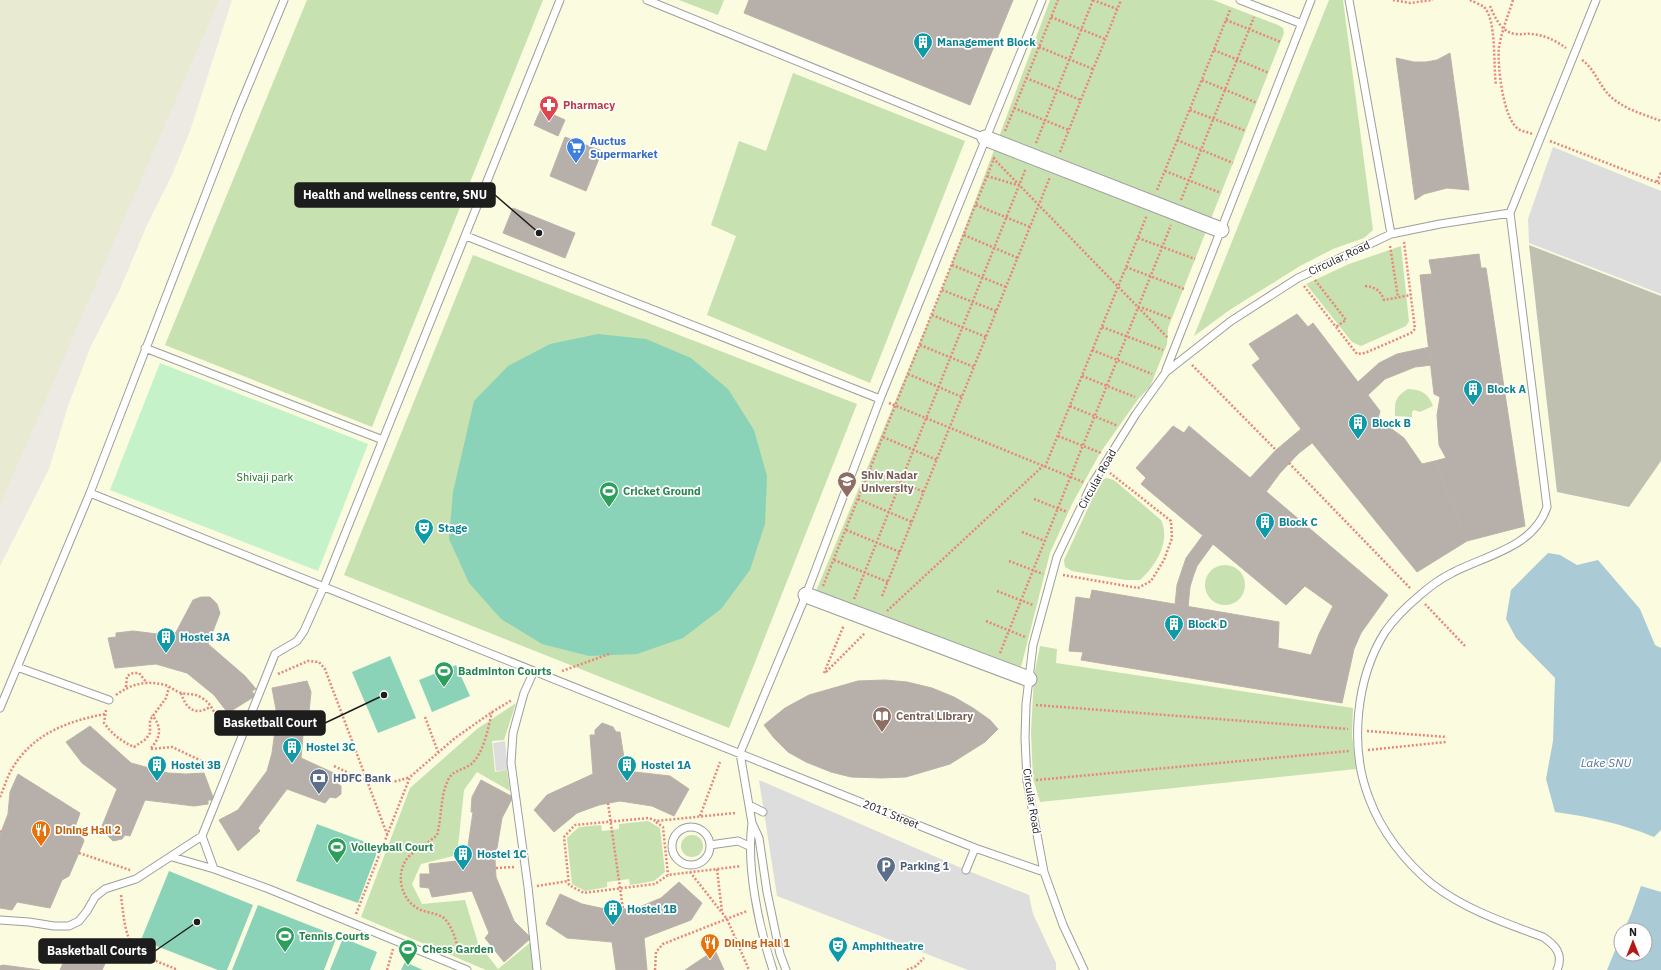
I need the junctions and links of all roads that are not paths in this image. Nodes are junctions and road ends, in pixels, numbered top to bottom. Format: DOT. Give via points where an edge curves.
graph roads {
  1 [pos="284,0"];
  2 [pos="560,0"];
  3 [pos="647,0"];
  4 [pos="1042,0"];
  5 [pos="1240,0"];
  6 [pos="1311,0"];
  7 [pos="1350,0"];
  8 [pos="1596,0"];
  9 [pos="1302,24"];
  10 [pos="983,142"];
  11 [pos="1510,213"];
  12 [pos="1221,230"];
  13 [pos="1391,234"];
  14 [pos="466,236"];
  15 [pos="145,348"];
  16 [pos="1164,375"];
  17 [pos="880,399"];
  18 [pos="383,440"];
  19 [pos="90,493"];
  20 [pos="324,586"];
  21 [pos="812,597"];
  22 [pos="17,667"];
  23 [pos="534,671"];
  24 [pos="1029,679"];
  25 [pos="109,700"];
  26 [pos="0,708"];
  27 [pos="740,753"];
  28 [pos="749,806"];
  29 [pos="763,812"];
  30 [pos="752,823"];
  31 [pos="202,836"];
  32 [pos="710,845"];
  33 [pos="750,846"];
  34 [pos="975,848"];
  35 [pos="172,857"];
  36 [pos="214,869"];
  37 [pos="966,870"];
  38 [pos="1044,872"];
  39 [pos="0,920"];
  40 [pos="464,969"];
  41 [pos="537,970"];
  42 [pos="773,970"];
  43 [pos="786,970"];
  44 [pos="1084,970"];
  45 [pos="1557,970"];
  1 -- 15 [label="lane"];
  2 -- 14 [label="lane"];
  3 -- 10 [label="lane"];
  4 -- 10 [label="lane"];
  5 -- 9 [label="lane"];
  6 -- 9 [label="lane"];
  7 -- 13 [label="lane"];
  8 -- 11 [label="lane"];
  9 -- 12 [label="lane"];
  10 -- 12 [label="street" via="1000,143"];
  10 -- 17 [label="lane"];
  11 -- 13 [label="lane, Circular Road" via="1447,222"];
  11 -- 45 [label="lane" via="1547,507 1535,528 1519,541 1494,556 1452,573 1434,584 1386,631 1372,659 1360,701 1357,730 1368,798 1380,823 1411,865 1433,884 1464,904 1543,937 1554,945 1559,954"];
  12 -- 16 [label="lane"];
  13 -- 16 [label="lane, Circular Road" via="1298,278 1231,321 1184,356"];
  14 -- 17 [label="lane"];
  14 -- 18 [label="lane"];
  15 -- 18 [label="lane"];
  15 -- 19 [label="lane"];
  16 -- 24 [label="lane, Circular Road" via="1102,466 1057,557 1034,641"];
  17 -- 21 [label="lane"];
  18 -- 20 [label="lane"];
  19 -- 20 [label="lane, 2011 Street"];
  19 -- 22 [label="lane"];
  20 -- 23 [label="lane, 2011 Street"];
  20 -- 31 [label="lane" via="297,641 275,654"];
  21 -- 24 [label="street"];
  21 -- 27 [label="lane"];
  22 -- 25 [label="lane"];
  22 -- 26 [label="lane"];
  23 -- 27 [label="lane, 2011 Street"];
  23 -- 41 [label="lane" via="524,693 513,733 511,763 526,866"];
  24 -- 38 [label="lane, Circular Road" via="1025,738 1027,781"];
  27 -- 28 [label="lane"];
  27 -- 34 [label="lane, 2011 Street"];
  28 -- 29 [label="lane"];
  28 -- 30 [label="lane"];
  30 -- 33 [label="lane"];
  30 -- 43 [label="lane" via="759,838 767,892 780,954"];
  31 -- 35 [label="lane"];
  31 -- 36 [label="lane"];
  32 -- 32 [label="lane" via="707,858 696,865 678,860 672,849 678,831 690,826 702,830 710,840"];
  32 -- 33 [label="lane" via="738,842"];
  33 -- 42 [label="lane" via="750,864 758,908"];
  34 -- 37 [label="lane"];
  34 -- 38 [label="lane, 2011 Street"];
  35 -- 36 [label="lane"];
  35 -- 39 [label="lane" via="136,879 104,889 95,897 79,921 69,926"];
  36 -- 40 [label="lane"];
  38 -- 44 [label="lane, Circular Road" via="1063,925"];
}
